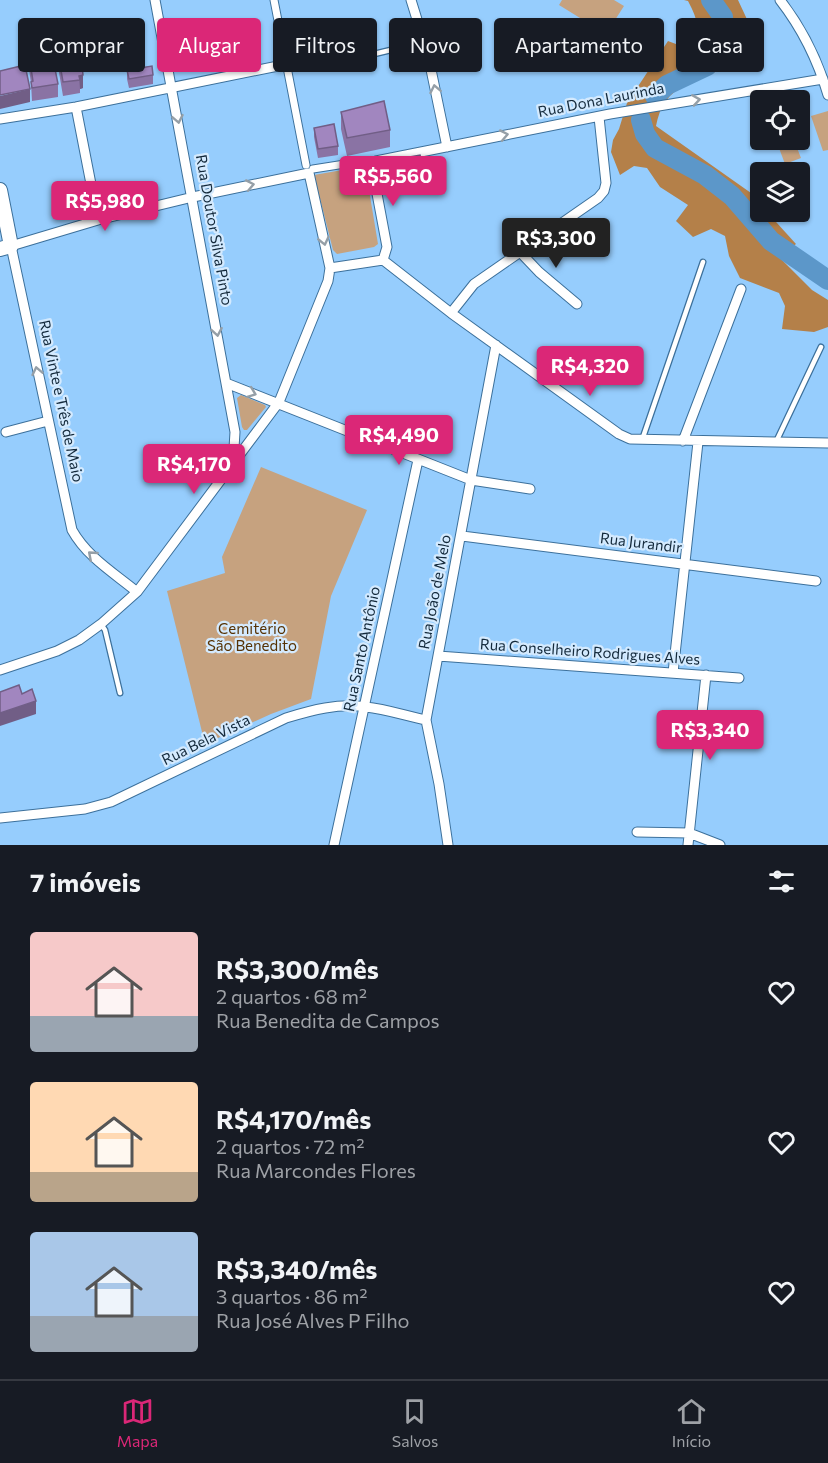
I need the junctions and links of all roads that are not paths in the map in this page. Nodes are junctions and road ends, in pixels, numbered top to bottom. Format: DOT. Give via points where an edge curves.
graph roads {
  1 [pos="155,0"];
  2 [pos="274,0"];
  3 [pos="411,0"];
  4 [pos="780,0"];
  5 [pos="417,18"];
  6 [pos="273,67"];
  7 [pos="431,72"];
  8 [pos="823,79"];
  9 [pos="172,87"];
  10 [pos="828,94"];
  11 [pos="76,107"];
  12 [pos="599,117"];
  13 [pos="0,119"];
  14 [pos="447,147"];
  15 [pos="364,161"];
  16 [pos="309,169"];
  17 [pos="0,190"];
  18 [pos="192,197"];
  19 [pos="98,220"];
  20 [pos="6,248"];
  21 [pos="519,251"];
  22 [pos="384,260"];
  23 [pos="703,262"];
  24 [pos="330,268"];
  25 [pos="741,289"];
  26 [pos="577,304"];
  27 [pos="451,313"];
  28 [pos="496,345"];
  29 [pos="821,347"];
  30 [pos="226,382"];
  31 [pos="279,402"];
  32 [pos="48,421"];
  33 [pos="6,432"];
  34 [pos="235,432"];
  35 [pos="253,438"];
  36 [pos="642,440"];
  37 [pos="683,441"];
  38 [pos="698,442"];
  39 [pos="776,442"];
  40 [pos="828,442"];
  41 [pos="418,460"];
  42 [pos="233,466"];
  43 [pos="471,480"];
  44 [pos="531,489"];
  45 [pos="462,536"];
  46 [pos="685,564"];
  47 [pos="816,581"];
  48 [pos="137,592"];
  49 [pos="101,624"];
  50 [pos="438,656"];
  51 [pos="0,670"];
  52 [pos="673,673"];
  53 [pos="706,675"];
  54 [pos="740,678"];
  55 [pos="120,693"];
  56 [pos="365,707"];
  57 [pos="426,720"];
  58 [pos="0,819"];
  59 [pos="637,832"];
  60 [pos="689,833"];
  61 [pos="334,845"];
  62 [pos="448,845"];
  63 [pos="688,845"];
  64 [pos="720,845"];
  1 -- 9 [label="street, Rua Doutor Silva Pinto"];
  2 -- 16 [label="street"];
  3 -- 5 [label="street"];
  4 -- 8 [label="street" via="792,15"];
  6 -- 9 [label="street"];
  14 -- 7 [label="street, one-way"];
  8 -- 10 [label="street"];
  12 -- 8 [label="street, Rua Dona Laurinda, one-way"];
  9 -- 11 [label="street"];
  9 -- 18 [label="street, Rua Doutor Silva Pinto, one-way"];
  11 -- 13 [label="street"];
  11 -- 19 [label="street"];
  14 -- 12 [label="street, Rua Dona Laurinda, one-way"];
  12 -- 21 [label="street" via="604,191"];
  14 -- 22 [label="street, Rua Dona Laurinda" via="376,161 372,167 387,247"];
  15 -- 16 [label="street"];
  18 -- 16 [label="street, one-way"];
  16 -- 24 [label="street, one-way"];
  17 -- 20 [label="main road, Rua Vinte e Três de Maio"];
  18 -- 19 [label="street"];
  18 -- 30 [label="street, Rua Doutor Silva Pinto, one-way"];
  19 -- 20 [label="street"];
  32 -- 20 [label="street, Rua Vinte e Três de Maio, one-way"];
  21 -- 26 [label="street"];
  21 -- 27 [label="street" via="474,284"];
  22 -- 24 [label="street"];
  22 -- 27 [label="street"];
  23 -- 36 [label="lane"];
  24 -- 31 [label="street"];
  25 -- 37 [label="street"];
  27 -- 28 [label="street"];
  28 -- 36 [label="street" via="619,435"];
  28 -- 43 [label="street, Rua João de Melo"];
  29 -- 39 [label="lane"];
  30 -- 31 [label="street, one-way"];
  30 -- 34 [label="street, Rua Doutor Silva Pinto"];
  31 -- 35 [label="street"];
  31 -- 41 [label="street"];
  32 -- 33 [label="street"];
  48 -- 32 [label="street, Rua Vinte e Três de Maio, one-way" via="89,553 72,530"];
  34 -- 35 [label="street" via="242,438"];
  34 -- 42 [label="street, Rua Doutor Silva Pinto"];
  35 -- 42 [label="street"];
  36 -- 37 [label="street"];
  37 -- 38 [label="street"];
  38 -- 39 [label="street"];
  38 -- 46 [label="street"];
  39 -- 40 [label="street"];
  41 -- 43 [label="street"];
  41 -- 56 [label="street, Rua Santo Antônio"];
  42 -- 48 [label="street"];
  43 -- 44 [label="street"];
  43 -- 45 [label="street, Rua João de Melo"];
  45 -- 46 [label="street, Rua Jurandir"];
  45 -- 50 [label="street, Rua João de Melo"];
  46 -- 47 [label="street, Rua Jurandir"];
  46 -- 52 [label="street"];
  48 -- 49 [label="street"];
  49 -- 51 [label="street" via="57,651"];
  49 -- 55 [label="lane"];
  50 -- 52 [label="street, Rua Conselheiro Rodrigues Alves"];
  50 -- 57 [label="street, Rua João de Melo"];
  52 -- 53 [label="street, Rua Conselheiro Rodrigues Alves"];
  53 -- 54 [label="street, Rua Conselheiro Rodrigues Alves"];
  53 -- 60 [label="street"];
  56 -- 57 [label="street, Rua Bela Vista"];
  56 -- 58 [label="street, Rua Bela Vista" via="331,707 286,718 111,802"];
  56 -- 61 [label="street, Rua Santo Antônio"];
  57 -- 62 [label="street, Rua João de Melo"];
  59 -- 60 [label="street"];
  60 -- 63 [label="street"];
  60 -- 64 [label="street"];
}
